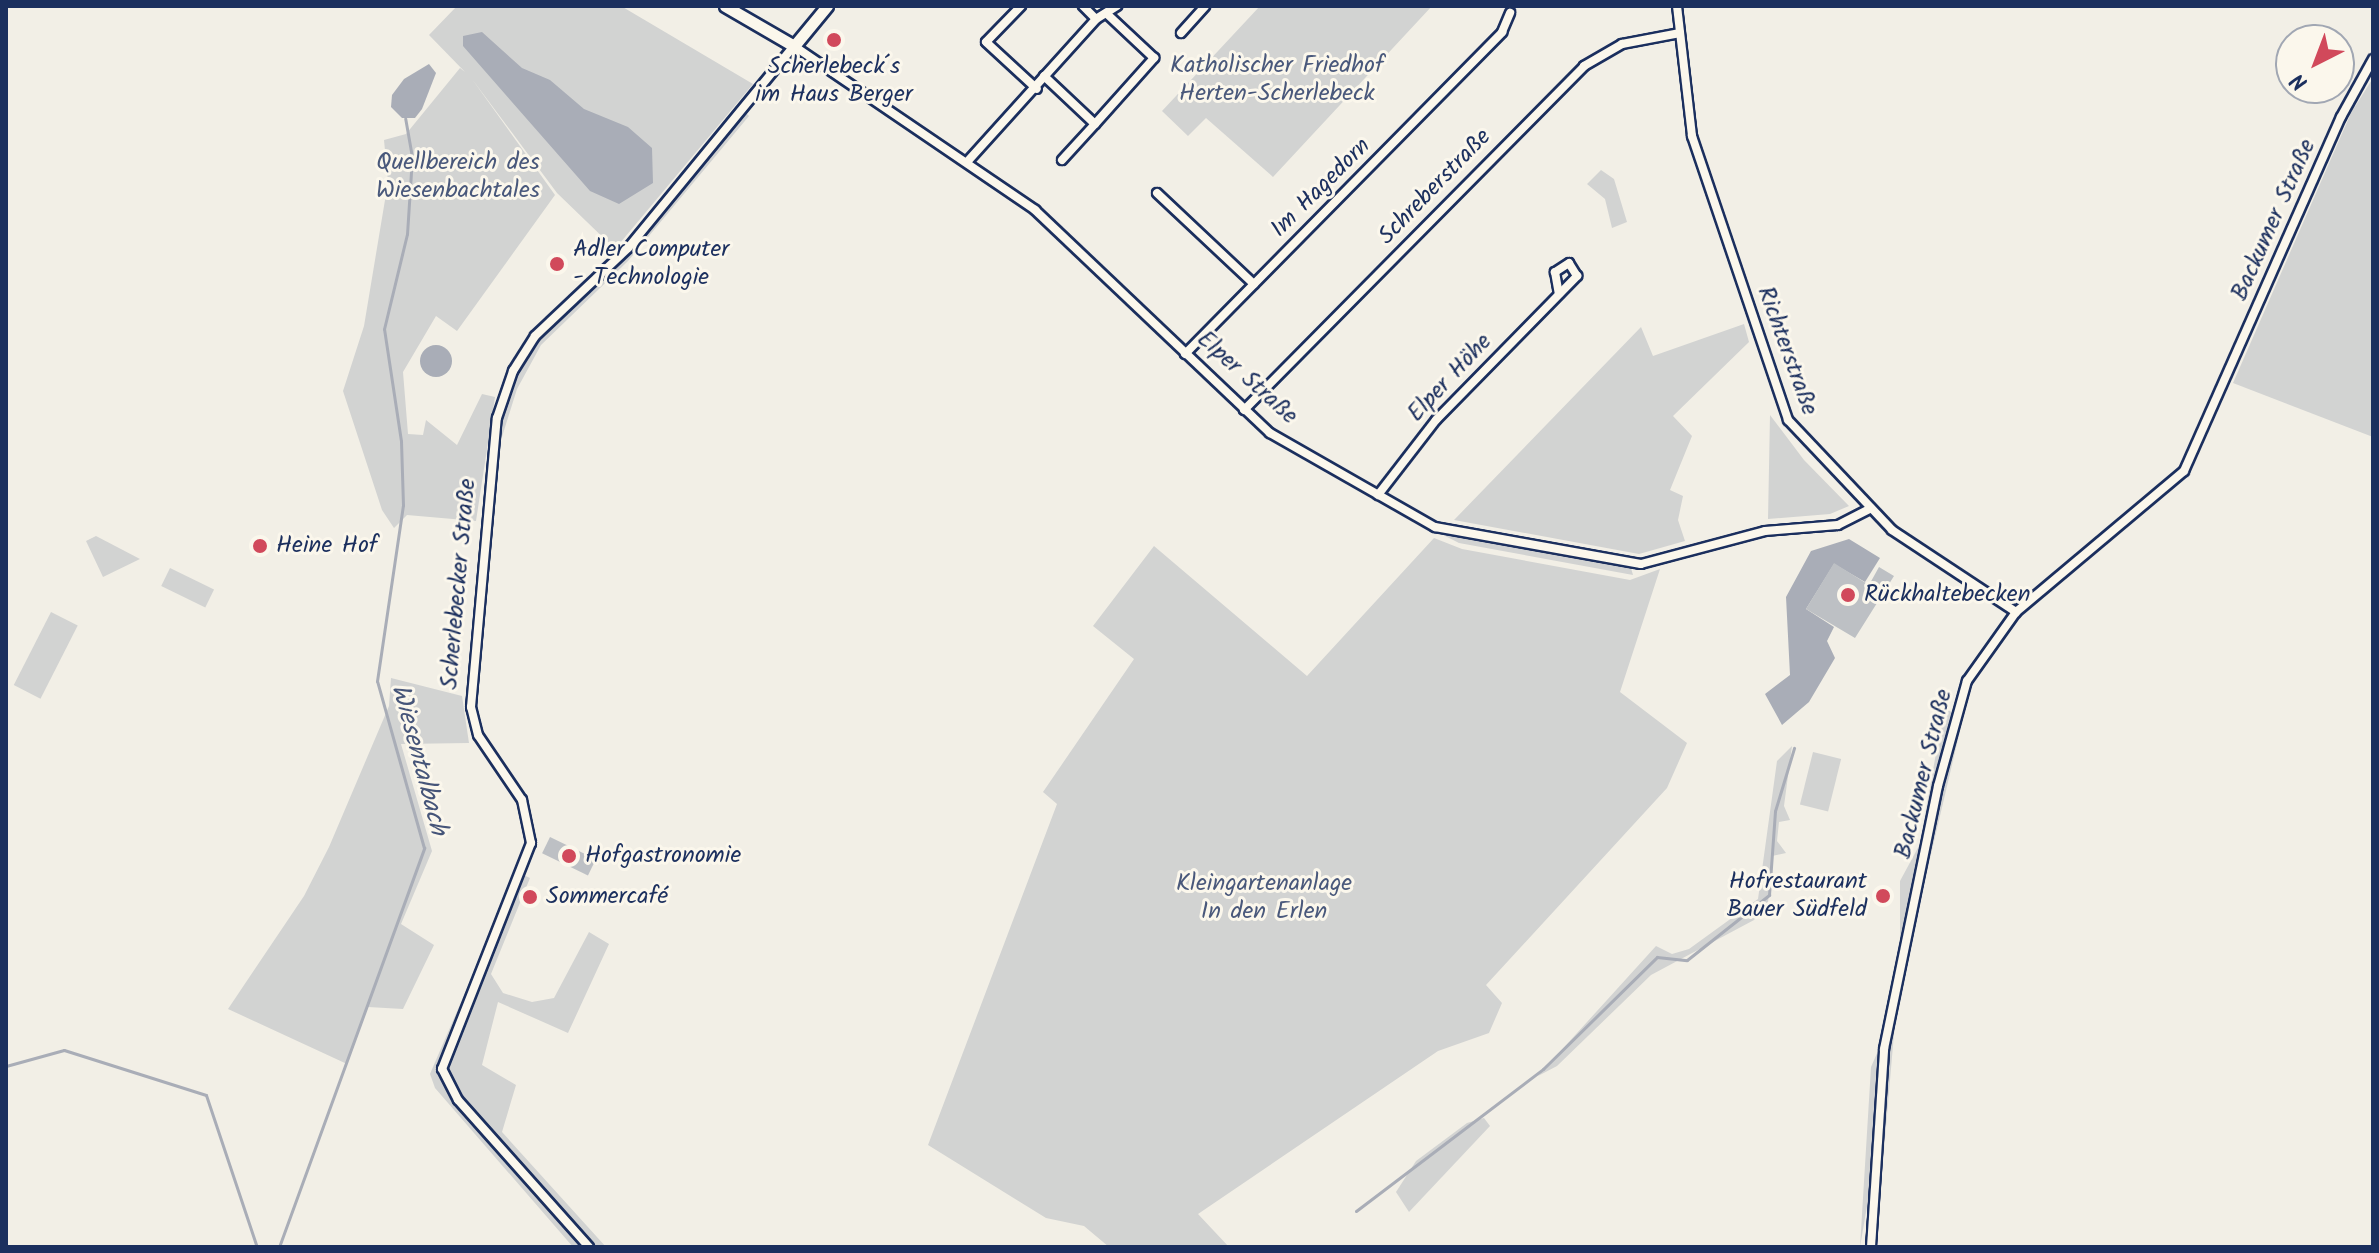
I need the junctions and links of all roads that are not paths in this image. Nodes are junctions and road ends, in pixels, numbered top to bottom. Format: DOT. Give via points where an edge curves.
graph roads {
  1 [pos="725,6"];
  2 [pos="827,6"];
  3 [pos="1021,6"];
  4 [pos="1083,6"];
  5 [pos="1117,6"];
  6 [pos="1205,6"];
  7 [pos="1677,6"];
  8 [pos="1510,13"];
  9 [pos="1108,15"];
  10 [pos="1096,19"];
  11 [pos="1181,33"];
  12 [pos="1680,33"];
  13 [pos="794,46"];
  14 [pos="2373,59"];
  15 [pos="1044,76"];
  16 [pos="1037,89"];
  17 [pos="1095,124"];
  18 [pos="1062,160"];
  19 [pos="967,162"];
  20 [pos="1157,193"];
  21 [pos="1254,284"];
  22 [pos="1559,294"];
  23 [pos="1185,354"];
  24 [pos="1244,410"];
  25 [pos="1378,495"];
  26 [pos="1869,509"];
  27 [pos="2016,612"];
  28 [pos="589,1247"];
  29 [pos="1871,1247"];
  1 -- 13 [label="street, Elper Straße"];
  2 -- 13 [label="street, Scherlebecker Straße"];
  3 -- 16 [label="street" via="986,42"];
  4 -- 10 [label="street"];
  5 -- 9 [label="street"];
  6 -- 11 [label="street"];
  7 -- 12 [label="street, Richterstraße"];
  8 -- 21 [label="street, Im Hagedorn" via="1502,32"];
  9 -- 10 [label="street"];
  9 -- 17 [label="street" via="1154,58"];
  10 -- 15 [label="street"];
  12 -- 24 [label="street, Schreberstraße" via="1622,44 1584,66"];
  12 -- 26 [label="street, Richterstraße" via="1692,136 1783,408 1798,435"];
  13 -- 19 [label="street, Elper Straße"];
  13 -- 28 [label="street, Scherlebecker Straße" via="628,248 535,336 507,384 493,439 471,707 478,735 522,800 531,843 442,1069 458,1100"];
  14 -- 27 [label="street, Backumer Straße" via="2341,117 2184,471"];
  15 -- 16 [label="street"];
  15 -- 17 [label="street"];
  16 -- 19 [label="street"];
  17 -- 18 [label="street"];
  19 -- 23 [label="street, Elper Straße" via="1035,210"];
  20 -- 21 [label="street"];
  21 -- 23 [label="street, Im Hagedorn"];
  22 -- 25 [label="street, Elper Höhe" via="1436,420"];
  23 -- 24 [label="street, Elper Straße"];
  24 -- 25 [label="street, Elper Straße" via="1270,433"];
  25 -- 26 [label="street, Elper Straße" via="1448,532 1641,564 1765,531 1838,525"];
  26 -- 27 [label="street, Richterstraße"];
  27 -- 29 [label="street, Backumer Straße" via="1967,681 1946,751 1884,1049"];
}
